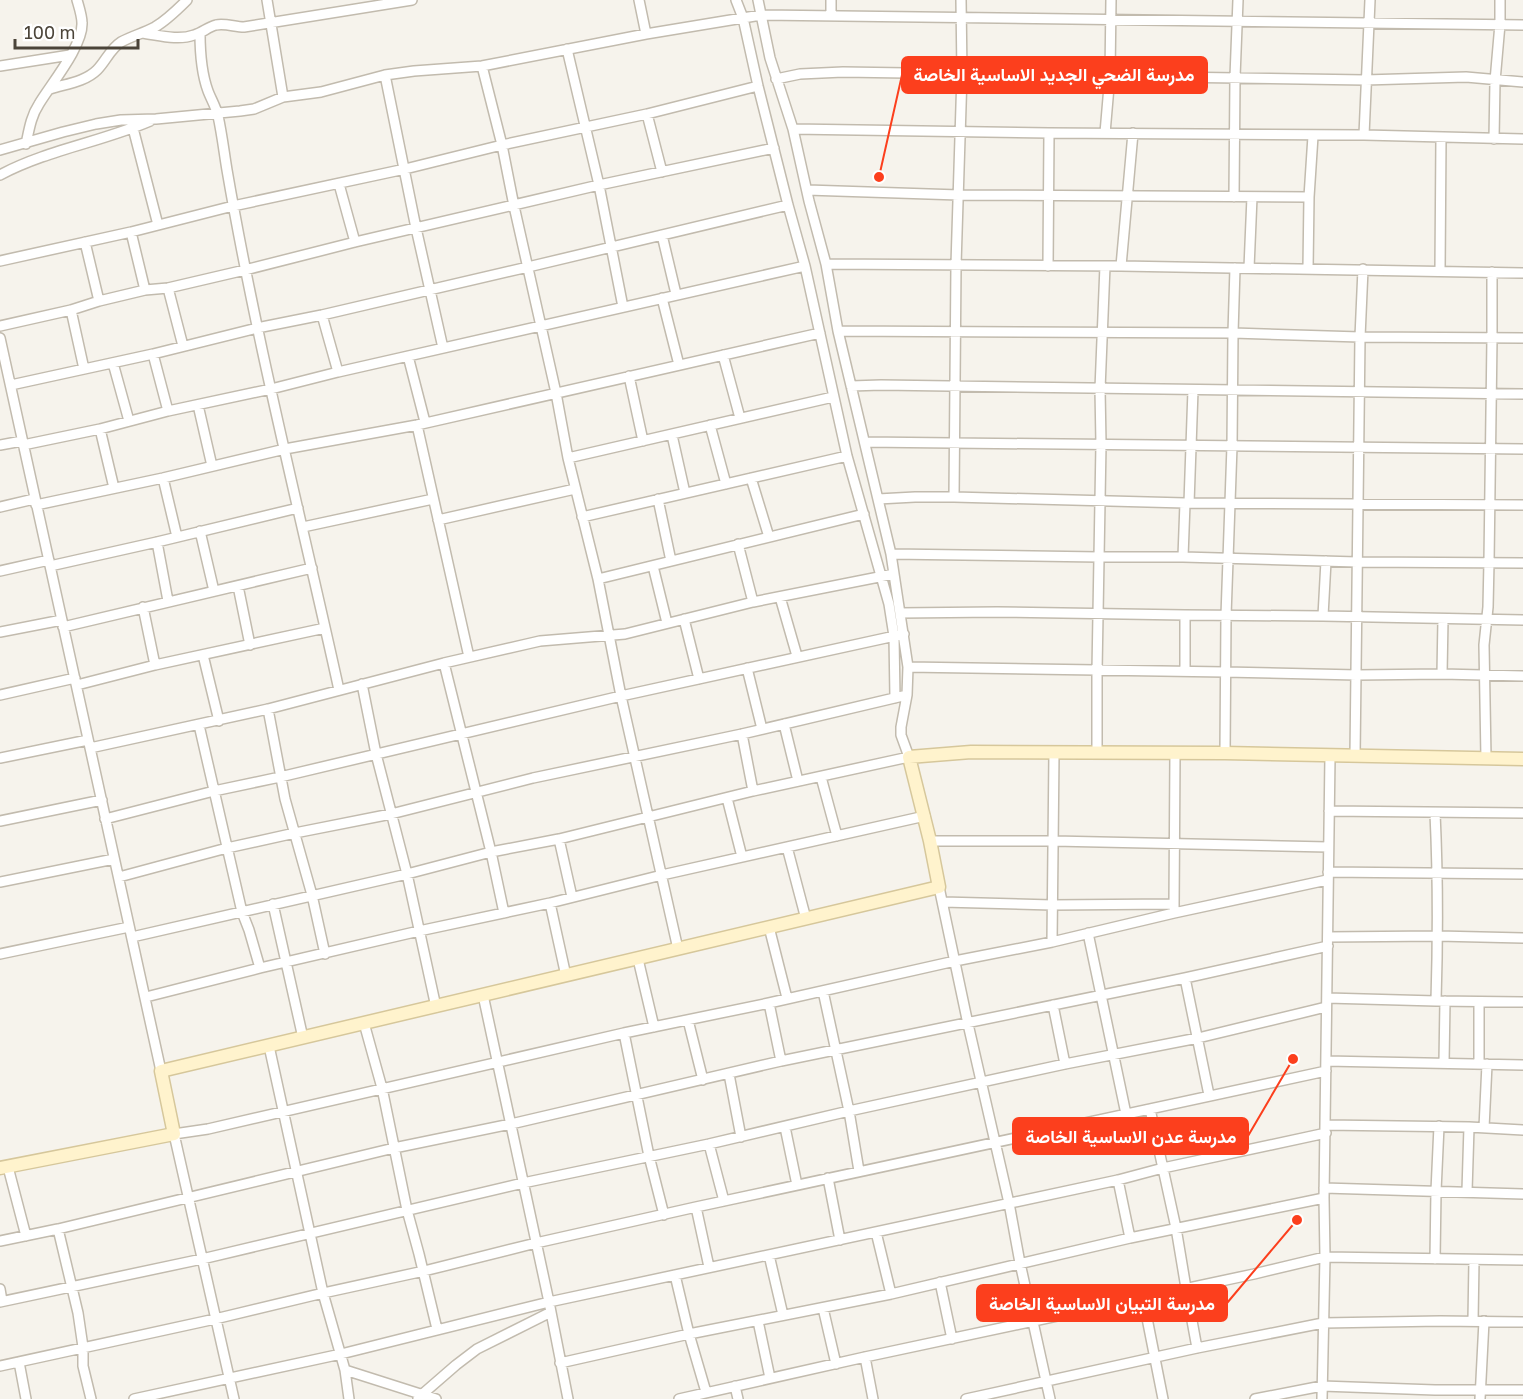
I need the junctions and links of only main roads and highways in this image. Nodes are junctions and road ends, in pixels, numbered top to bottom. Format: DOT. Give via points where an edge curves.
graph roads {
  1 [pos="1523,759"];
  2 [pos="4,1167"];
  1 -- 2 [label="main road" via="1225,753 909,756 939,887 161,1071 174,1134"];
}
